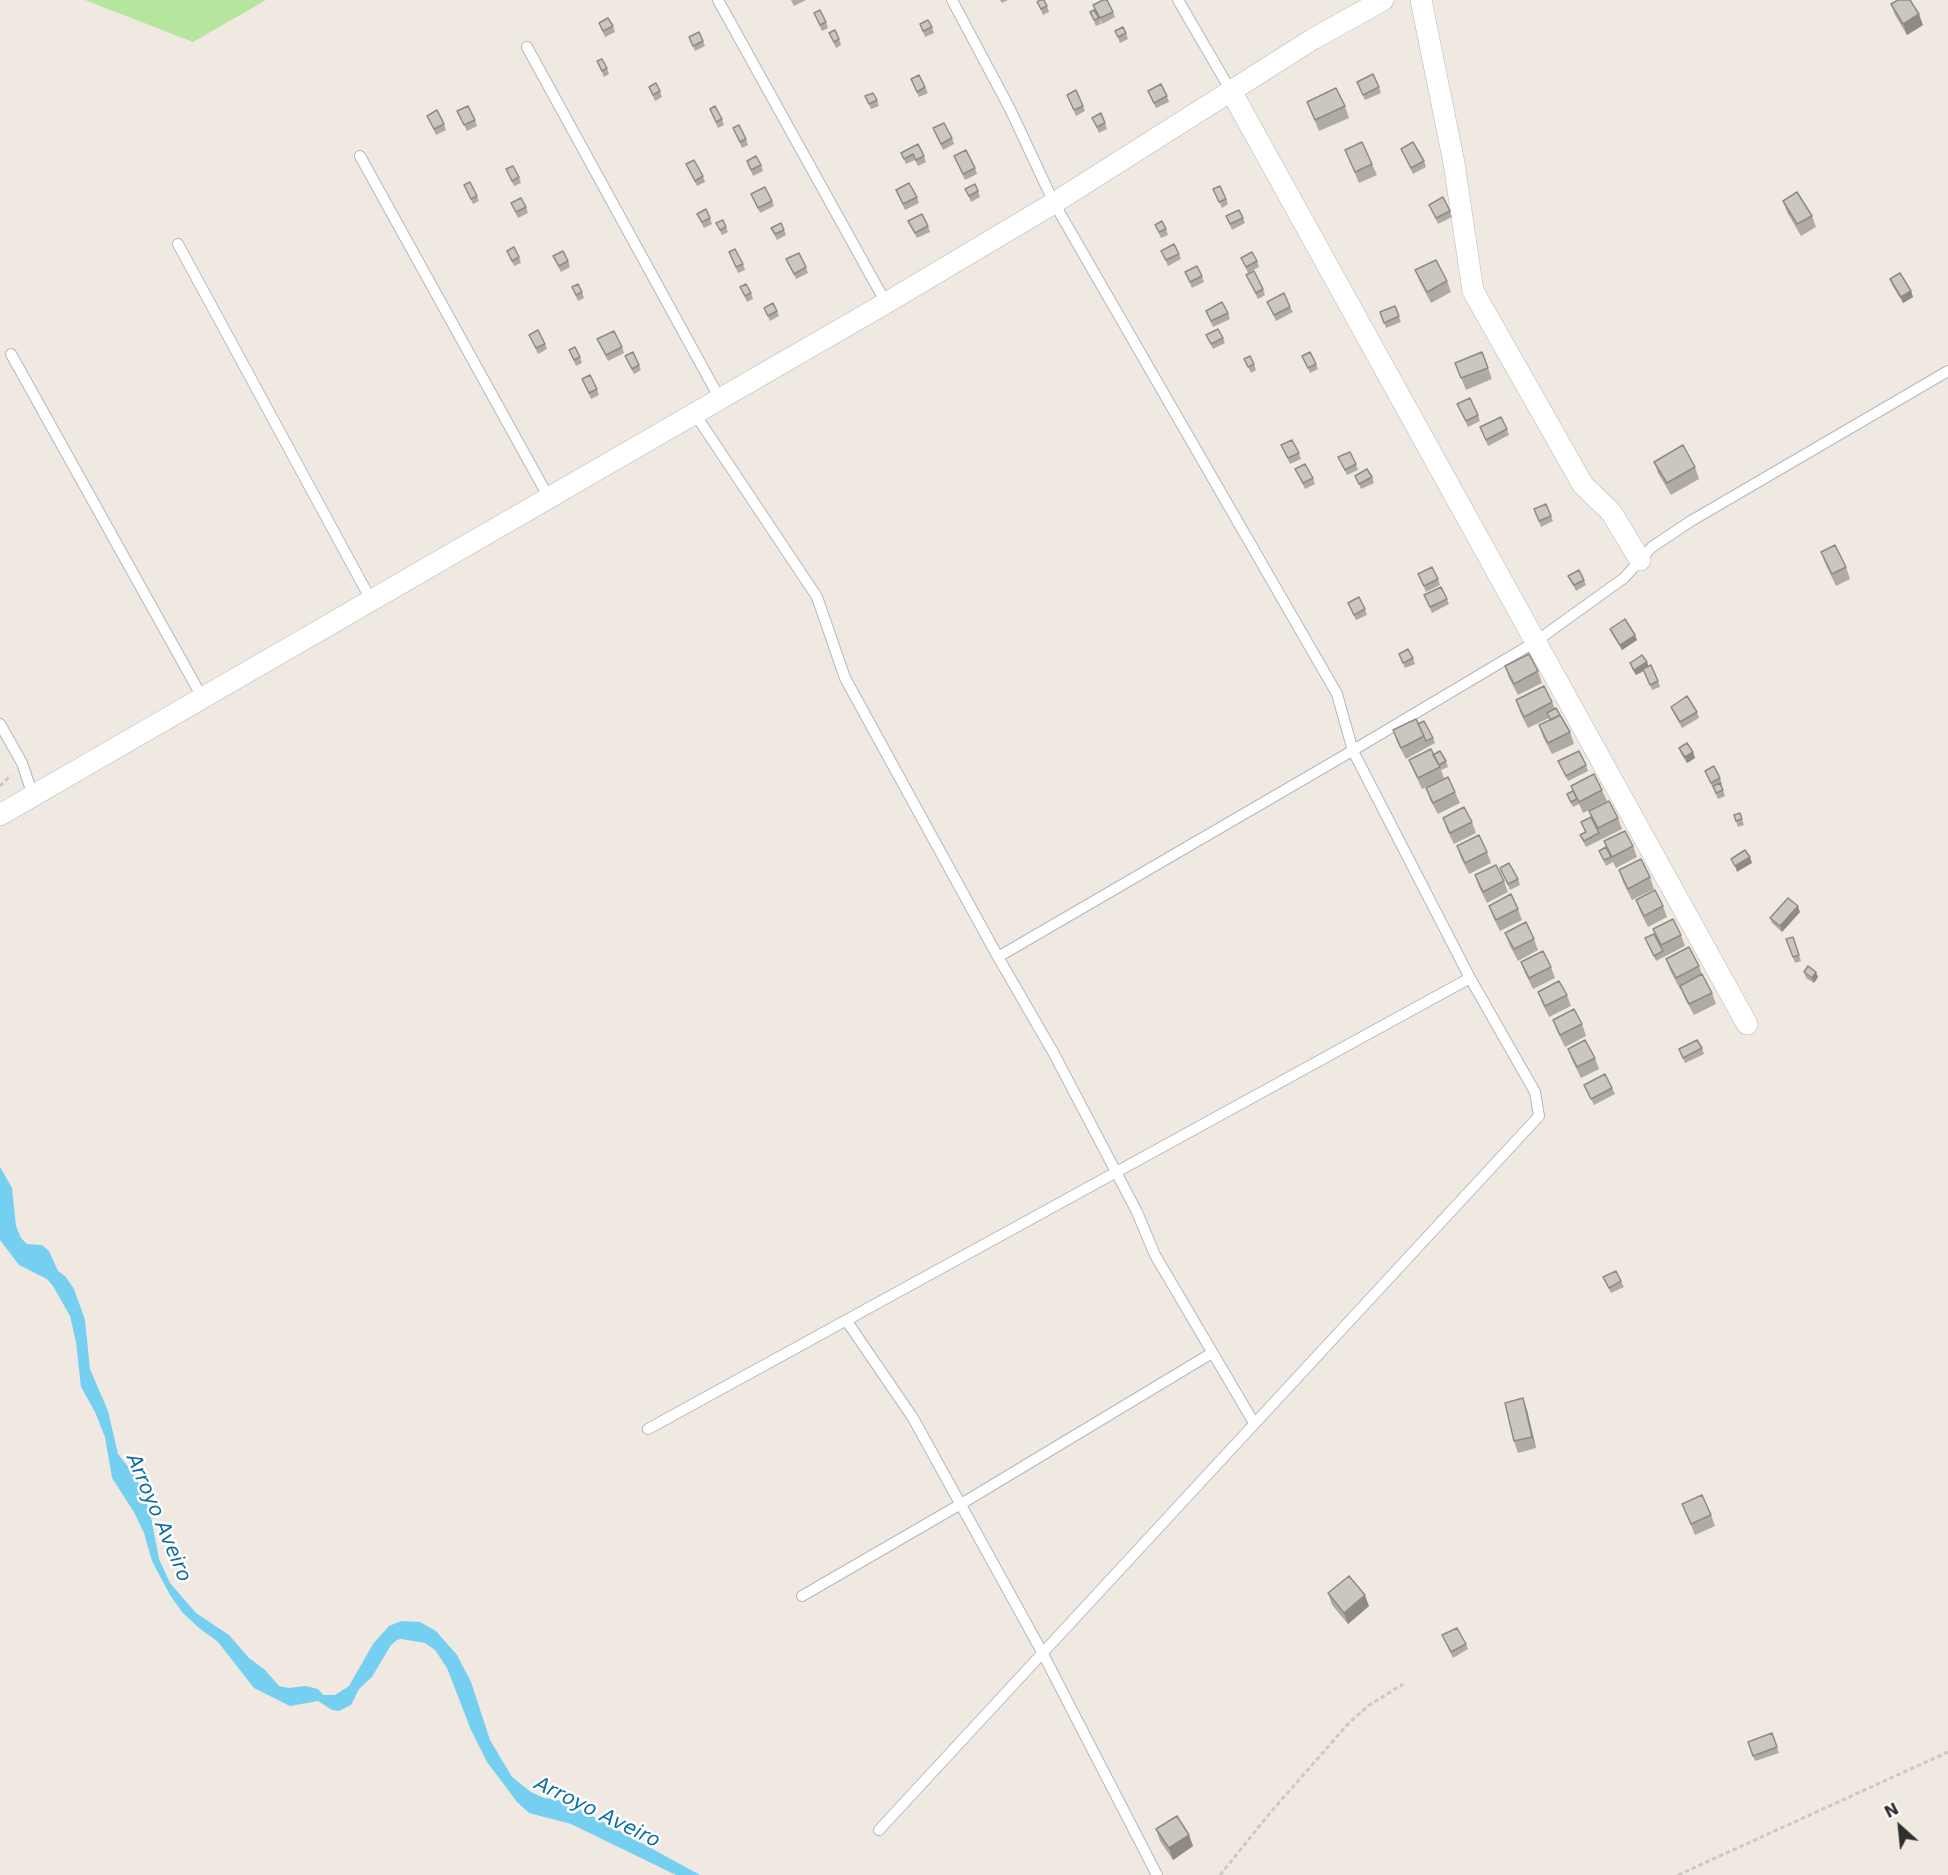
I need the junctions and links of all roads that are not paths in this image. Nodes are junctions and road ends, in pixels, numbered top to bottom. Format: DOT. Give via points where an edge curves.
graph roads {
  1 [pos="718,0"];
  2 [pos="952,0"];
  3 [pos="1178,0"];
  4 [pos="1383,0"];
  5 [pos="1421,0"];
  6 [pos="527,47"];
  7 [pos="1231,91"];
  8 [pos="360,156"];
  9 [pos="1054,203"];
  10 [pos="178,244"];
  11 [pos="886,303"];
  12 [pos="11,354"];
  13 [pos="1948,371"];
  14 [pos="720,399"];
  15 [pos="695,414"];
  16 [pos="549,498"];
  17 [pos="1640,560"];
  18 [pos="370,600"];
  19 [pos="1535,642"];
  20 [pos="202,697"];
  21 [pos="0,724"];
  22 [pos="1353,751"];
  23 [pos="33,796"];
  24 [pos="0,815"];
  25 [pos="998,957"];
  26 [pos="1470,978"];
  27 [pos="1747,1024"];
  28 [pos="1116,1172"];
  29 [pos="846,1320"];
  30 [pos="1212,1353"];
  31 [pos="1254,1423"];
  32 [pos="648,1429"];
  33 [pos="960,1504"];
  34 [pos="802,1596"];
  35 [pos="1042,1652"];
  36 [pos="879,1830"];
  37 [pos="1157,1875"];
  1 -- 11 [label="lane"];
  2 -- 9 [label="lane"];
  3 -- 7 [label="lane"];
  4 -- 7 [label="street"];
  5 -- 17 [label="street" via="1454,163 1473,291 1583,485 1611,512"];
  6 -- 14 [label="lane"];
  7 -- 9 [label="street"];
  7 -- 19 [label="street"];
  8 -- 16 [label="lane"];
  9 -- 11 [label="street"];
  9 -- 22 [label="lane" via="1337,693"];
  10 -- 18 [label="lane"];
  11 -- 14 [label="street"];
  12 -- 20 [label="lane"];
  13 -- 17 [label="lane" via="1691,521 1652,547"];
  14 -- 15 [label="street"];
  15 -- 16 [label="street"];
  15 -- 25 [label="lane" via="817,597 845,678"];
  16 -- 18 [label="street"];
  17 -- 19 [label="lane" via="1624,578"];
  18 -- 20 [label="street"];
  19 -- 22 [label="lane"];
  19 -- 27 [label="street"];
  20 -- 23 [label="street"];
  21 -- 23 [label="lane" via="22,763"];
  22 -- 25 [label="lane"];
  22 -- 26 [label="lane"];
  23 -- 24 [label="street"];
  25 -- 28 [label="lane"];
  26 -- 28 [label="lane"];
  26 -- 31 [label="lane" via="1535,1092 1539,1116"];
  28 -- 29 [label="lane"];
  28 -- 30 [label="lane" via="1155,1255"];
  29 -- 32 [label="lane"];
  29 -- 33 [label="lane" via="913,1418"];
  30 -- 31 [label="lane"];
  30 -- 33 [label="lane"];
  31 -- 35 [label="lane"];
  33 -- 34 [label="lane"];
  33 -- 35 [label="lane"];
  35 -- 36 [label="lane"];
  35 -- 37 [label="lane"];
}
